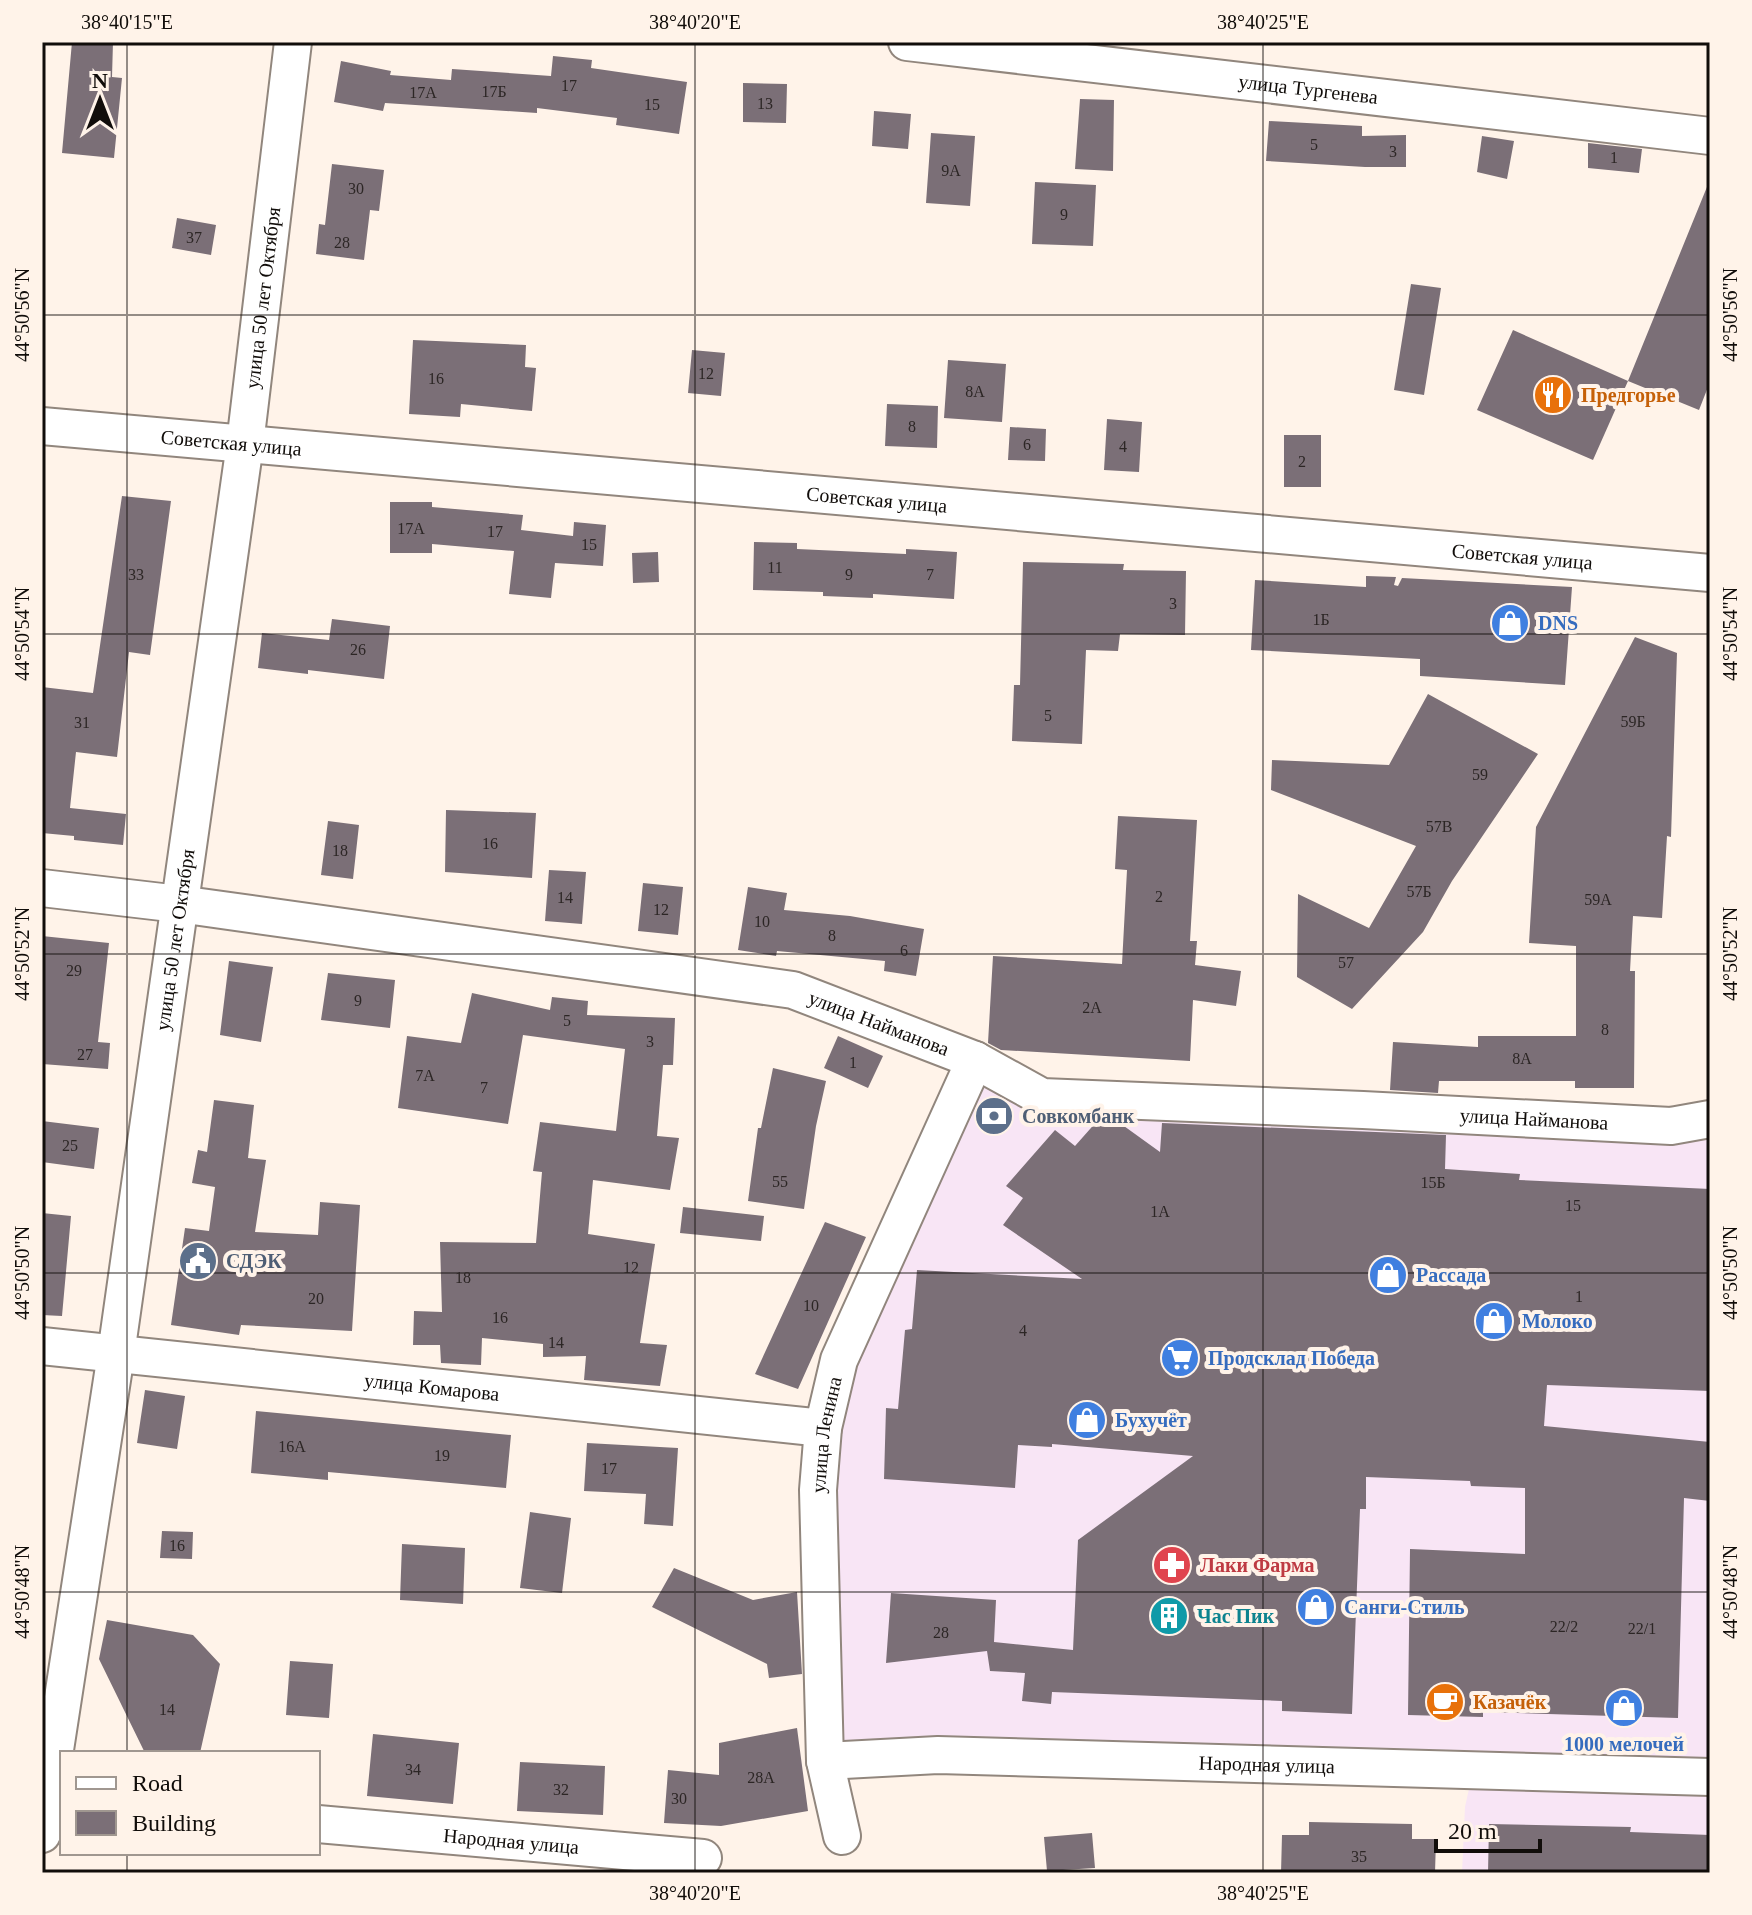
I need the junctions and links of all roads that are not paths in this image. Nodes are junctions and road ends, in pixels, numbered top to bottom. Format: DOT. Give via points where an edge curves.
graph roads {
  1 [pos="293,42"];
  2 [pos="907,42"];
  3 [pos="1710,136"];
  4 [pos="42,426"];
  5 [pos="245,444"];
  6 [pos="1710,573"];
  7 [pos="42,888"];
  8 [pos="179,904"];
  9 [pos="975,1060"];
  10 [pos="1710,1119"];
  11 [pos="42,1346"];
  12 [pos="116,1354"];
  13 [pos="823,1428"];
  14 [pos="825,1761"];
  15 [pos="1710,1777"];
  16 [pos="48,1809"];
  17 [pos="320,1824"];
  18 [pos="842,1836"];
  19 [pos="703,1858"];
  1 -- 5 [label="street, улица 50 лет Октября"];
  2 -- 3 [label="street, улица Тургенева"];
  4 -- 5 [label="street, Советская улица"];
  5 -- 6 [label="street, Советская улица"];
  5 -- 8 [label="street, улица 50 лет Октября"];
  7 -- 8 [label="street, улица Найманова"];
  8 -- 9 [label="street, улица Найманова" via="793,990"];
  8 -- 12 [label="street, улица 50 лет Октября"];
  9 -- 10 [label="street, улица Найманова" via="1042,1097 1671,1126"];
  9 -- 13 [label="street, улица Ленина" via="839,1360"];
  11 -- 12 [label="street, улица Комарова"];
  12 -- 13 [label="street, улица Комарова"];
  12 -- 16 [label="street, улица 50 лет Октября"];
  13 -- 14 [label="street, улица Ленина" via="818,1490"];
  14 -- 15 [label="street, Народная улица" via="938,1755"];
  14 -- 18 [label="street, улица Ленина"];
  17 -- 19 [label="street, Народная улица"];
}
